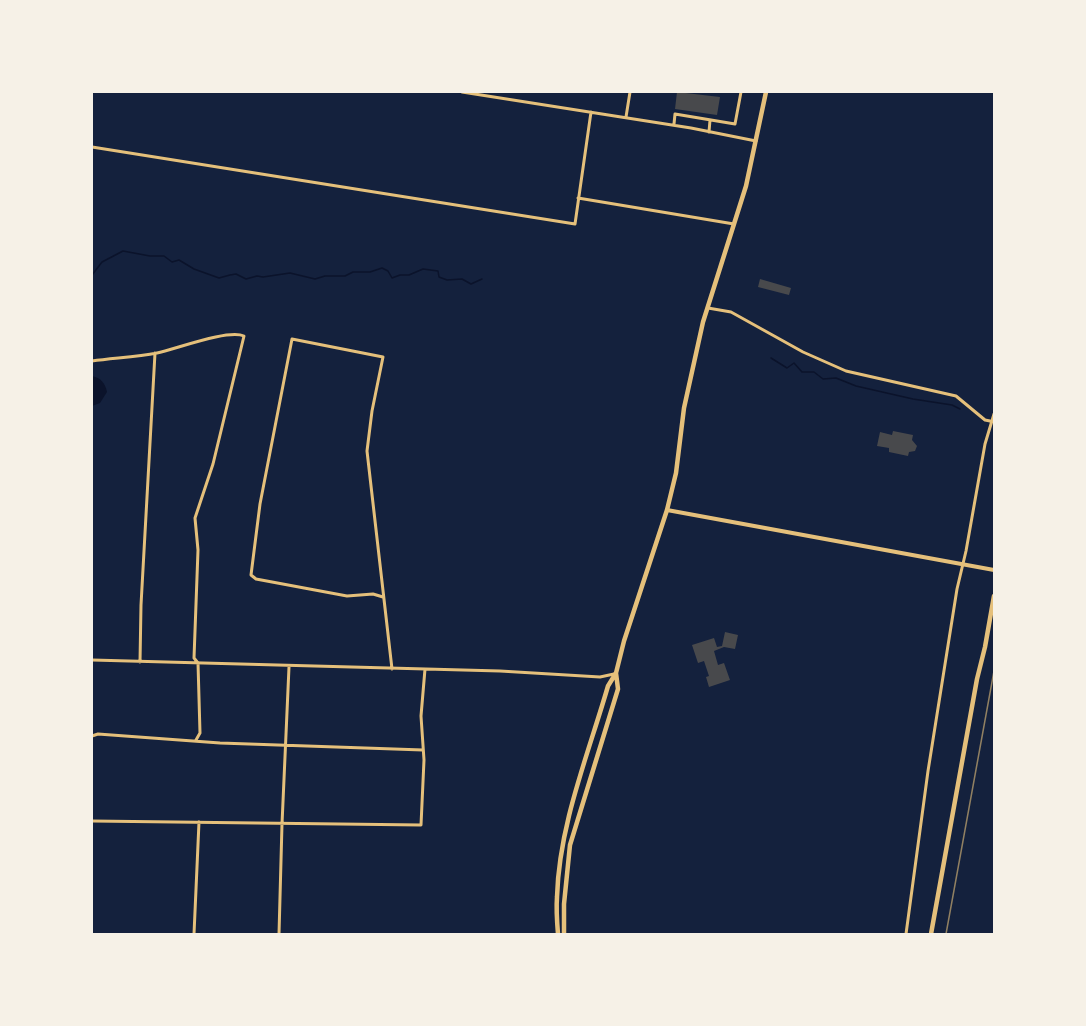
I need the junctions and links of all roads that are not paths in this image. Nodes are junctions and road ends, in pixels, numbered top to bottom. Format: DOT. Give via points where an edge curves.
graph roads {
  1 [pos="462,92"];
  2 [pos="630,92"];
  3 [pos="741,92"];
  4 [pos="766,92"];
  5 [pos="591,112"];
  6 [pos="626,117"];
  7 [pos="710,120"];
  8 [pos="674,125"];
  9 [pos="709,132"];
  10 [pos="756,141"];
  11 [pos="92,147"];
  12 [pos="578,198"];
  13 [pos="734,224"];
  14 [pos="706,308"];
  15 [pos="155,353"];
  16 [pos="92,361"];
  17 [pos="994,414"];
  18 [pos="991,421"];
  19 [pos="92,445"];
  20 [pos="92,489"];
  21 [pos="667,510"];
  22 [pos="963,564"];
  23 [pos="994,570"];
  24 [pos="994,596"];
  25 [pos="383,597"];
  26 [pos="92,660"];
  27 [pos="140,662"];
  28 [pos="198,663"];
  29 [pos="289,666"];
  30 [pos="392,669"];
  31 [pos="424,669"];
  32 [pos="616,673"];
  33 [pos="92,736"];
  34 [pos="196,740"];
  35 [pos="286,745"];
  36 [pos="423,750"];
  37 [pos="92,821"];
  38 [pos="199,822"];
  39 [pos="282,824"];
  40 [pos="194,934"];
  41 [pos="279,934"];
  42 [pos="558,934"];
  43 [pos="564,934"];
  44 [pos="906,934"];
  45 [pos="931,934"];
  1 -- 5 [label="street"];
  2 -- 6 [label="street"];
  3 -- 7 [label="street" via="735,123"];
  4 -- 10 [label="main road"];
  5 -- 6 [label="street"];
  5 -- 12 [label="street"];
  6 -- 8 [label="street"];
  7 -- 8 [label="street" via="675,114"];
  7 -- 9 [label="street"];
  8 -- 9 [label="street"];
  9 -- 10 [label="street"];
  10 -- 13 [label="main road"];
  11 -- 12 [label="street" via="575,224"];
  12 -- 13 [label="street"];
  13 -- 14 [label="main road"];
  14 -- 18 [label="street" via="731,312 846,371 956,396"];
  14 -- 21 [label="main road"];
  15 -- 16 [label="street"];
  15 -- 27 [label="street"];
  15 -- 28 [label="street" via="223,336 244,336 219,444 195,518 198,550 194,658"];
  17 -- 18 [label="street"];
  18 -- 22 [label="street"];
  19 -- 20 [label="lane"];
  21 -- 22 [label="street"];
  21 -- 32 [label="main road"];
  22 -- 23 [label="street"];
  22 -- 44 [label="street"];
  24 -- 45 [label="main road"];
  25 -- 25 [label="street" via="367,451 383,357 292,339 260,504 251,575 347,596"];
  25 -- 30 [label="street"];
  26 -- 27 [label="street"];
  27 -- 28 [label="street"];
  28 -- 29 [label="street"];
  28 -- 34 [label="street" via="200,733"];
  29 -- 30 [label="street"];
  29 -- 35 [label="street"];
  30 -- 31 [label="street"];
  31 -- 32 [label="street" via="600,677"];
  31 -- 36 [label="street"];
  32 -- 42 [label="main road" via="608,687 569,816 556,898"];
  32 -- 43 [label="main road" via="618,689 570,845"];
  33 -- 34 [label="street"];
  34 -- 35 [label="street"];
  35 -- 36 [label="street"];
  35 -- 39 [label="street"];
  36 -- 39 [label="street" via="421,825"];
  37 -- 38 [label="street"];
  38 -- 39 [label="street"];
  38 -- 40 [label="street"];
  39 -- 41 [label="street"];
}
